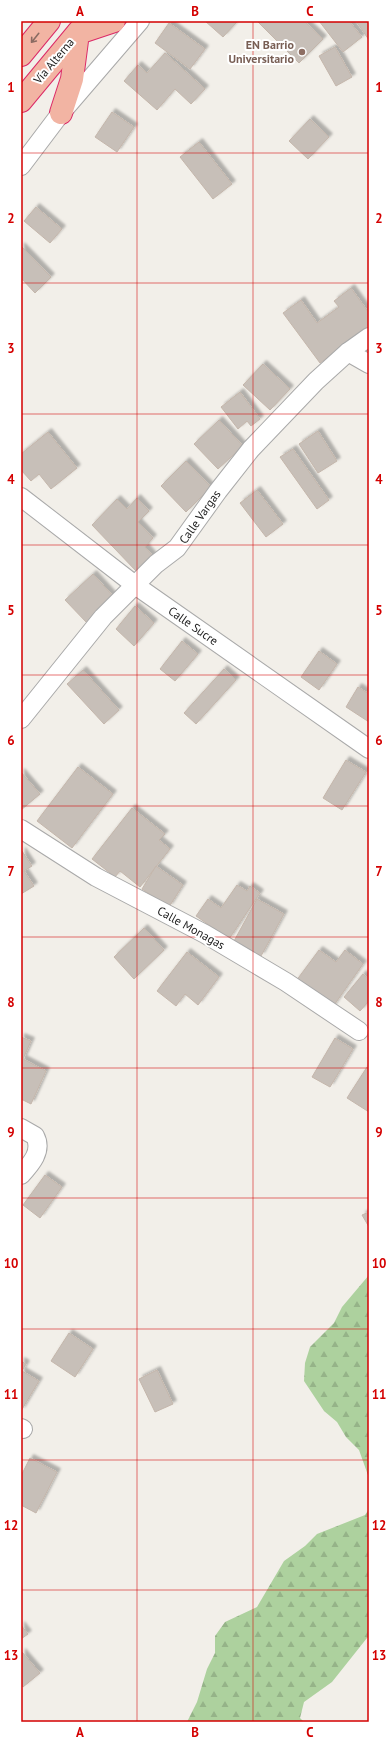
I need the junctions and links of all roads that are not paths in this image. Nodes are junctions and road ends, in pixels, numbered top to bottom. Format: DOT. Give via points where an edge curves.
graph roads {
  1 [pos="49,21"];
  2 [pos="114,21"];
  3 [pos="140,21"];
  4 [pos="83,27"];
  5 [pos="21,55"];
  6 [pos="21,101"];
  7 [pos="61,113"];
  8 [pos="21,166"];
  9 [pos="369,337"];
  10 [pos="348,352"];
  11 [pos="369,364"];
  12 [pos="21,497"];
  13 [pos="135,585"];
  14 [pos="21,719"];
  15 [pos="367,744"];
  16 [pos="21,829"];
  17 [pos="359,1031"];
  18 [pos="21,1128"];
  19 [pos="21,1175"];
  1 -- 5 [label="highway, one-way"];
  2 -- 4 [label="highway"];
  3 -- 7 [label="street"];
  4 -- 6 [label="highway, Vía Alterna"];
  4 -- 7 [label="highway" via="72,79"];
  7 -- 8 [label="street"];
  9 -- 10 [label="street, Calle Vargas"];
  10 -- 11 [label="street"];
  10 -- 13 [label="street, Calle Vargas" via="316,381 251,449 177,548"];
  12 -- 13 [label="street, Calle Sucre"];
  13 -- 14 [label="street, Calle Vargas" via="103,617"];
  13 -- 15 [label="street, Calle Sucre"];
  16 -- 17 [label="street, Calle Monagas" via="96,877 212,938 286,982"];
  18 -- 19 [label="street" via="35,1136 38,1147 36,1156"];
}
